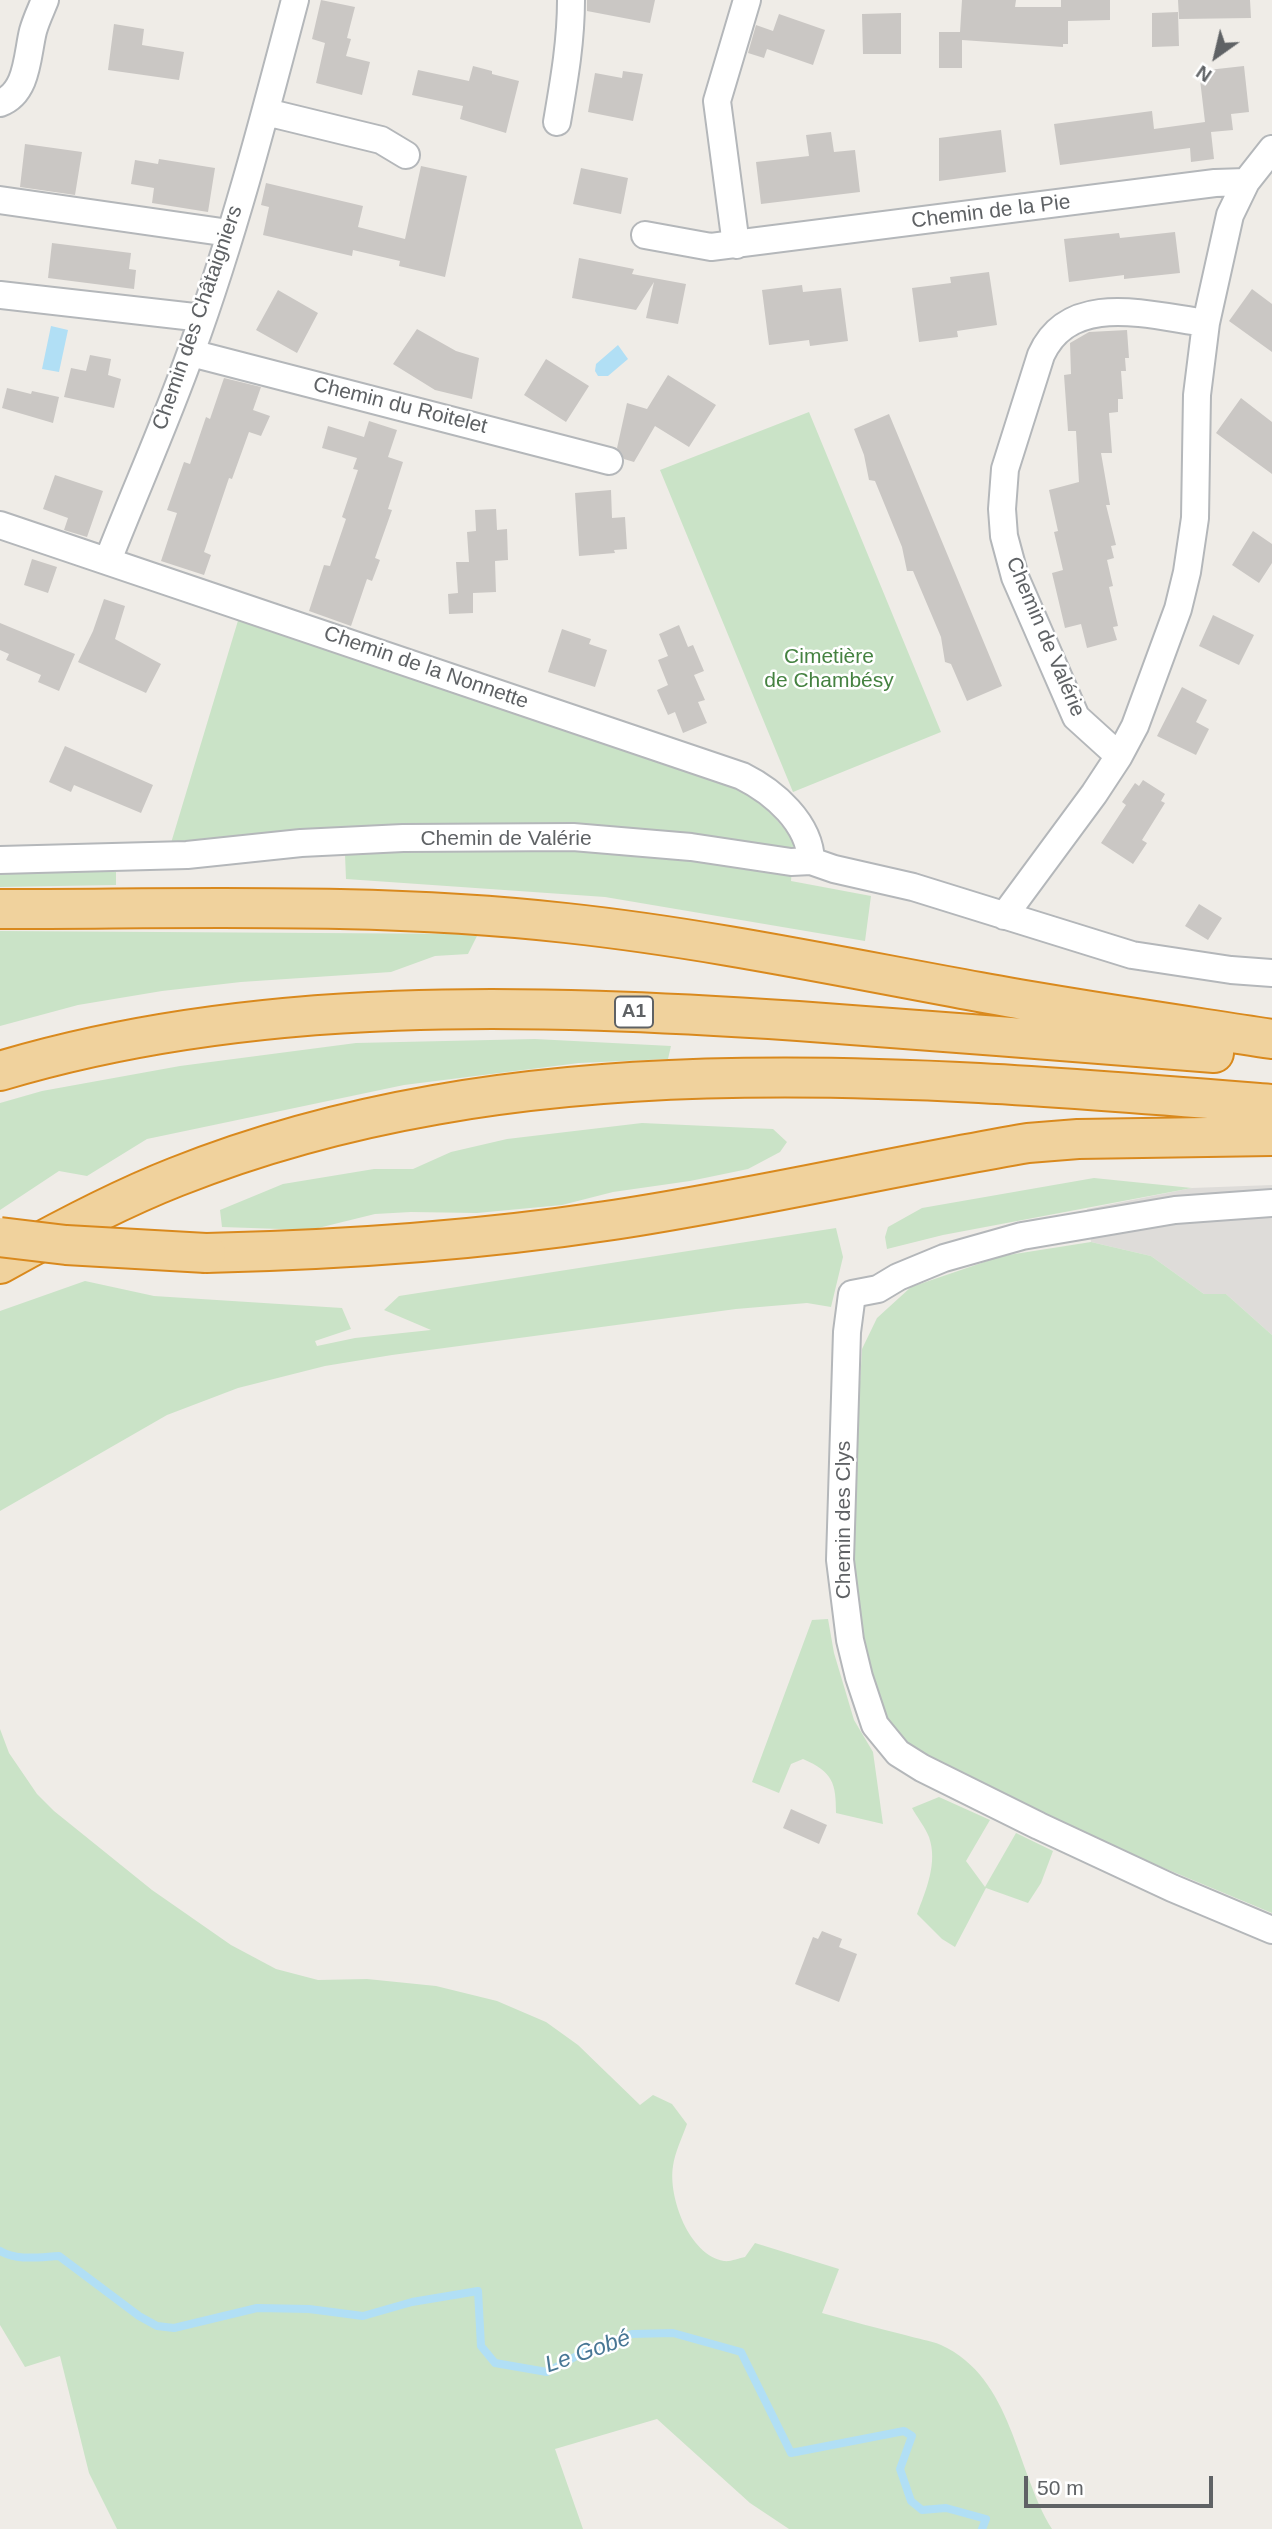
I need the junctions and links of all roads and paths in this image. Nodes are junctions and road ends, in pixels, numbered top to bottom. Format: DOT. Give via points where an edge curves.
graph roads {
  1 [pos="45,0"];
  2 [pos="295,0"];
  3 [pos="570,0"];
  4 [pos="747,0"];
  5 [pos="0,103"];
  6 [pos="266,112"];
  7 [pos="557,122"];
  8 [pos="1272,149"];
  9 [pos="406,155"];
  10 [pos="1245,182"];
  11 [pos="0,200"];
  12 [pos="229,233"];
  13 [pos="645,235"];
  14 [pos="736,245"];
  15 [pos="0,295"];
  16 [pos="203,318"];
  17 [pos="1206,323"];
  18 [pos="191,353"];
  19 [pos="609,461"];
  20 [pos="0,525"];
  21 [pos="108,560"];
  22 [pos="1119,756"];
  23 [pos="0,860"];
  24 [pos="811,861"];
  25 [pos="0,909"];
  26 [pos="1004,916"];
  27 [pos="1272,973"];
  28 [pos="1272,1039"];
  29 [pos="1272,1057"];
  30 [pos="0,1071"];
  31 [pos="1272,1104"];
  32 [pos="1272,1136"];
  33 [pos="1272,1203"];
  34 [pos="0,1237"];
  35 [pos="0,1264"];
  36 [pos="1272,1930"];
  1 -- 5 [label="street" via="19,87"];
  2 -- 6 [label="street, Chemin des Châtaigniers"];
  3 -- 7 [label="street" via="571,26"];
  4 -- 14 [label="street" via="718,101"];
  6 -- 9 [label="street" via="381,140"];
  6 -- 12 [label="street, Chemin des Châtaigniers"];
  8 -- 10 [label="street"];
  10 -- 14 [label="street, Chemin de la Pie"];
  10 -- 17 [label="street" via="1224,234"];
  11 -- 12 [label="street"];
  12 -- 16 [label="street, Chemin des Châtaigniers"];
  13 -- 14 [label="street, Chemin de la Pie" via="711,247"];
  15 -- 16 [label="street"];
  16 -- 18 [label="street, Chemin des Châtaigniers"];
  17 -- 22 [label="street" via="1197,395 1195,518 1187,572 1148,693"];
  17 -- 22 [label="street, Chemin de Valérie" via="1105,311 1061,327 1041,355 1005,469 1002,522 1015,577 1076,717"];
  18 -- 19 [label="street, Chemin du Roitelet"];
  18 -- 21 [label="street, Chemin des Châtaigniers"];
  20 -- 21 [label="street, Chemin de la Nonnette"];
  21 -- 24 [label="street, Chemin de la Nonnette" via="742,776 758,783 791,813 811,848"];
  22 -- 26 [label="street"];
  23 -- 24 [label="street, Chemin de Valérie" via="187,855 403,838 573,837"];
  24 -- 26 [label="street, Chemin de Valérie"];
  25 -- 28 [label="highway" via="361,911 565,923 698,941"];
  26 -- 27 [label="street, Chemin de Valérie" via="1132,955"];
  29 -- 30 [label="highway, A1" via="775,1020 489,1010 355,1014 219,1026 84,1049"];
  31 -- 35 [label="highway" via="1040,1087 776,1077 642,1082 507,1095 373,1118 242,1153 115,1203"];
  32 -- 34 [label="highway, bridge" via="1028,1143 678,1210 548,1230 368,1247 205,1253"];
  33 -- 36 [label="street, Chemin des Clys" via="1175,1210 1022,1236 944,1258 878,1289 852,1294 840,1560 859,1677 875,1725 898,1753 1038,1826"];
}
